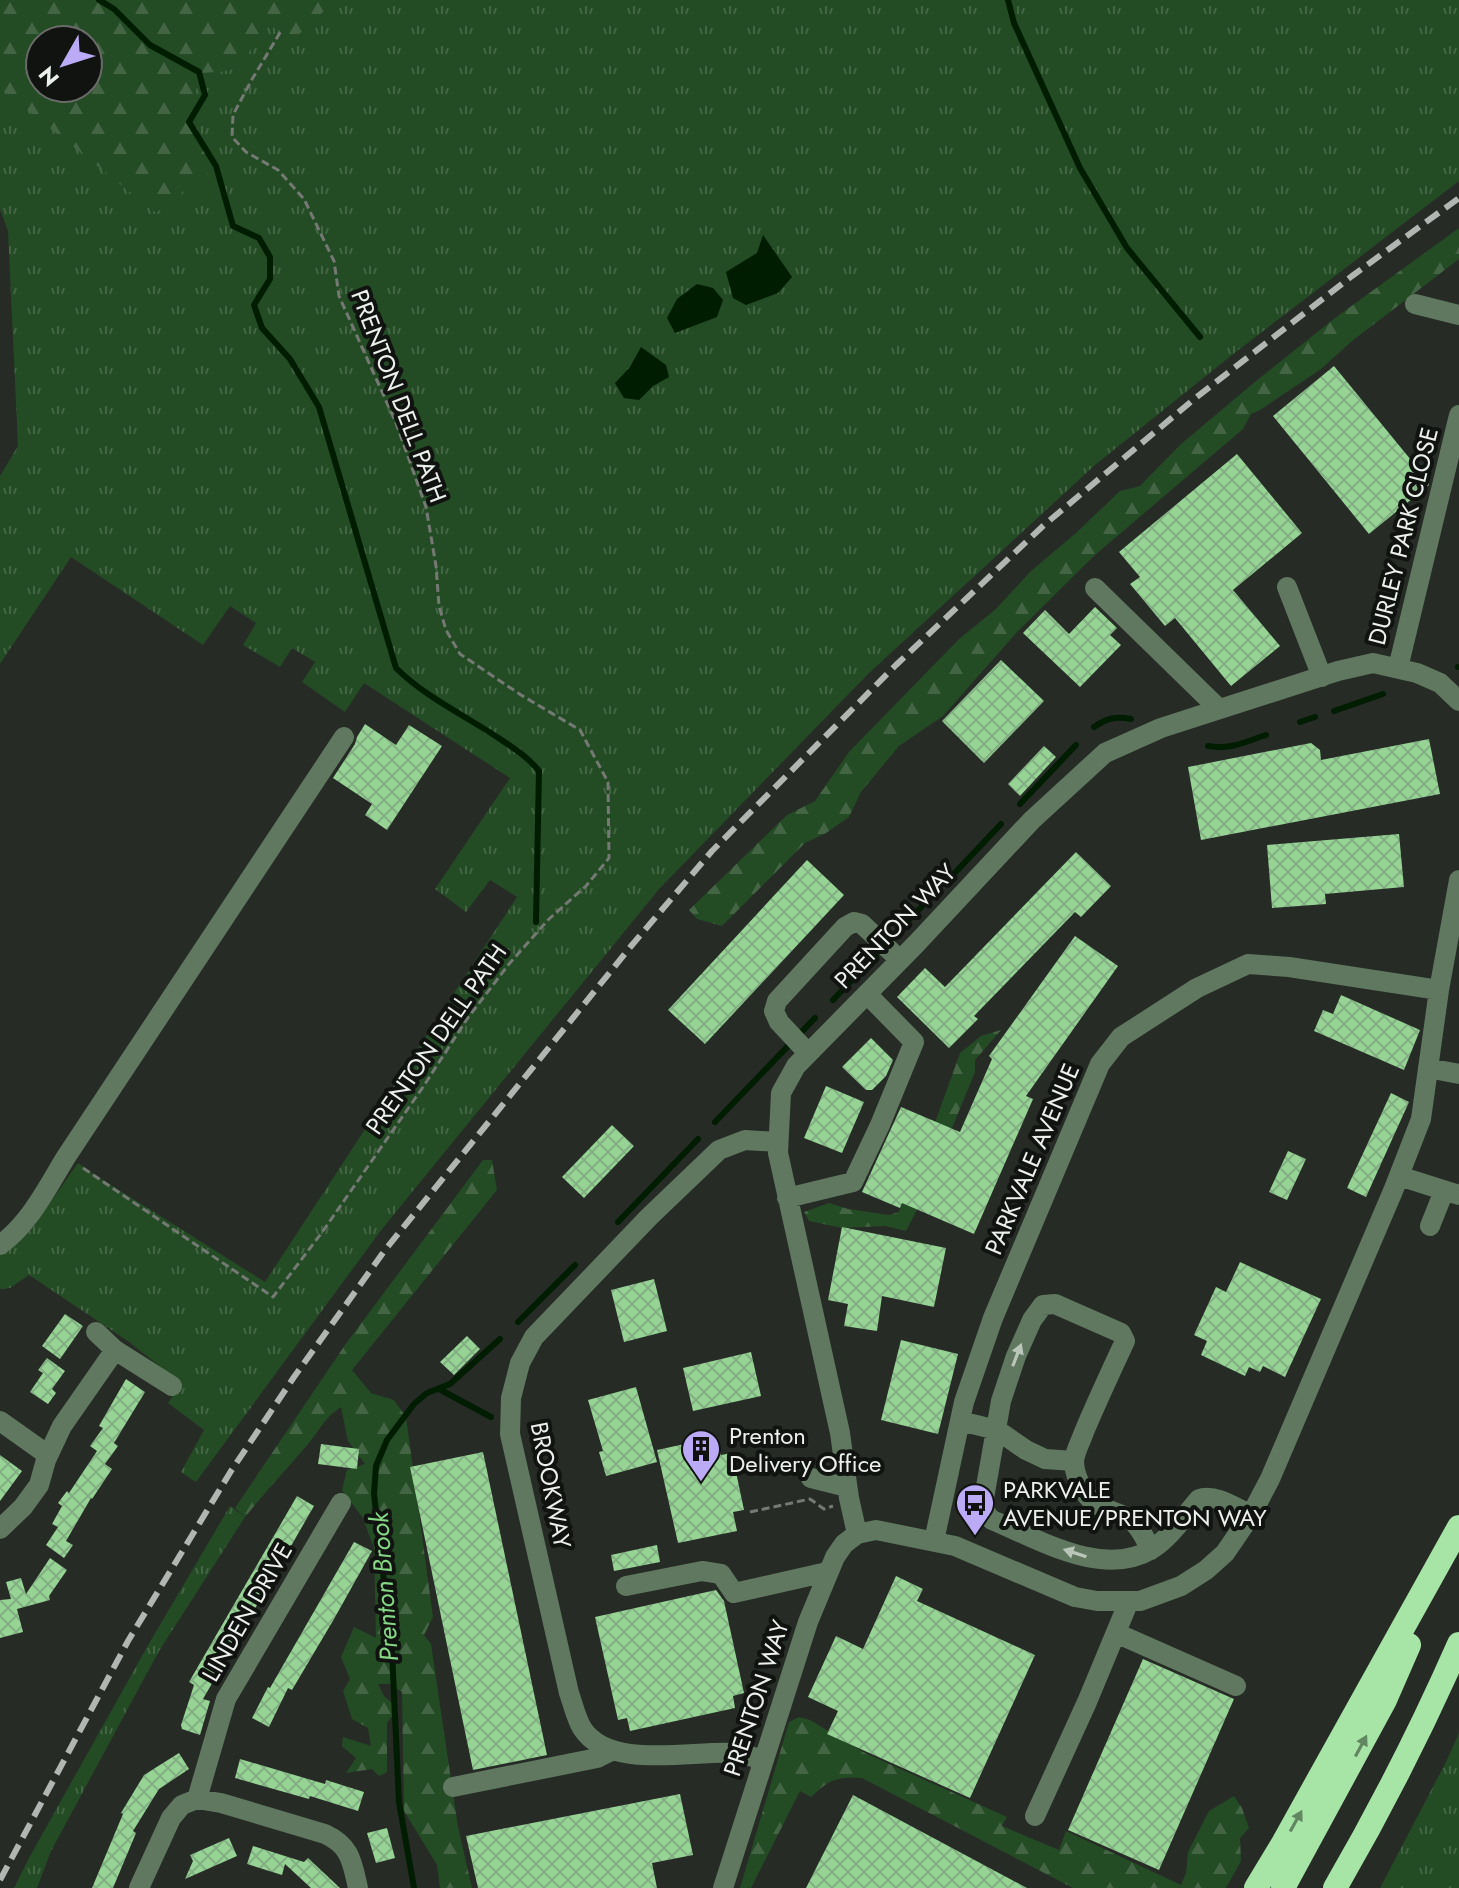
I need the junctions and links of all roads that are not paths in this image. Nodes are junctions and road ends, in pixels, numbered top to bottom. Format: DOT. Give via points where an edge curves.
graph roads {
  1 [pos="1415,304"];
  2 [pos="1459,315"];
  3 [pos="1459,415"];
  4 [pos="1451,486"];
  5 [pos="1287,587"];
  6 [pos="1095,588"];
  7 [pos="1398,668"];
  8 [pos="1322,677"];
  9 [pos="1459,701"];
  10 [pos="1219,709"];
  11 [pos="344,737"];
  12 [pos="1459,880"];
  13 [pos="900,960"];
  14 [pos="1439,990"];
  15 [pos="867,994"];
  16 [pos="808,1053"];
  17 [pos="1428,1068"];
  18 [pos="1459,1074"];
  19 [pos="778,1142"];
  20 [pos="1399,1176"];
  21 [pos="1452,1193"];
  22 [pos="787,1198"];
  23 [pos="1430,1226"];
  24 [pos="0,1245"];
  25 [pos="96,1332"];
  26 [pos="115,1350"];
  27 [pos="172,1386"];
  28 [pos="0,1421"];
  29 [pos="960,1421"];
  30 [pos="997,1430"];
  31 [pos="48,1455"];
  32 [pos="1074,1461"];
  33 [pos="811,1478"];
  34 [pos="848,1494"];
  35 [pos="341,1503"];
  36 [pos="1251,1515"];
  37 [pos="1459,1527"];
  38 [pos="0,1529"];
  39 [pos="1459,1533"];
  40 [pos="857,1534"];
  41 [pos="934,1541"];
  42 [pos="1151,1550"];
  43 [pos="827,1572"];
  44 [pos="626,1586"];
  45 [pos="1129,1601"];
  46 [pos="1116,1633"];
  47 [pos="1459,1644"];
  48 [pos="1236,1686"];
  49 [pos="613,1750"];
  50 [pos="764,1760"];
  51 [pos="453,1787"];
  52 [pos="197,1799"];
  53 [pos="1035,1816"];
  54 [pos="1369,1831"];
  55 [pos="139,1888"];
  56 [pos="358,1888"];
  57 [pos="723,1888"];
  58 [pos="1256,1888"];
  59 [pos="1283,1888"];
  60 [pos="1335,1888"];
  61 [pos="1344,1888"];
  1 -- 2 [label="street"];
  3 -- 4 [label="street, DURLEY PARK CLOSE"];
  4 -- 7 [label="street, DURLEY PARK CLOSE"];
  5 -- 8 [label="street"];
  6 -- 10 [label="street"];
  7 -- 8 [label="street, PRENTON WAY" via="1373,663"];
  7 -- 9 [label="street, PRENTON WAY" via="1440,683"];
  8 -- 10 [label="street, PRENTON WAY"];
  10 -- 13 [label="street, PRENTON WAY" via="1105,753 1032,820"];
  11 -- 24 [label="street" via="35,1208"];
  12 -- 14 [label="street"];
  13 -- 15 [label="street, PRENTON WAY"];
  13 -- 16 [label="street" via="862,924 845,927 777,1001 774,1011"];
  14 -- 17 [label="street"];
  14 -- 29 [label="street, PARKVALE AVENUE" via="1248,964 1197,988 1121,1037 1100,1064 993,1318"];
  15 -- 16 [label="street, PRENTON WAY"];
  15 -- 22 [label="street" via="914,1042 853,1182"];
  16 -- 19 [label="street, PRENTON WAY" via="781,1093"];
  17 -- 18 [label="street"];
  17 -- 20 [label="street" via="1421,1119"];
  19 -- 22 [label="street, PRENTON WAY"];
  19 -- 49 [label="street, BROOKWAY" via="745,1140 719,1150 534,1337 520,1363 511,1398 510,1434 569,1693 582,1728"];
  20 -- 21 [label="street"];
  20 -- 36 [label="street"];
  21 -- 23 [label="street"];
  22 -- 34 [label="street, PRENTON WAY" via="840,1433"];
  25 -- 26 [label="street"];
  26 -- 27 [label="street"];
  26 -- 31 [label="street"];
  28 -- 31 [label="street"];
  29 -- 30 [label="street"];
  29 -- 41 [label="street, PARKVALE AVENUE"];
  30 -- 32 [label="street" via="1045,1459"];
  30 -- 32 [label="street, one-way" via="1001,1401 1032,1320 1043,1305 1055,1304 1121,1333 1125,1341"];
  42 -- 30 [label="street, one-way" via="1112,1560 1083,1557 992,1520 984,1498"];
  31 -- 38 [label="street" via="39,1485"];
  32 -- 42 [label="street" via="1091,1501 1132,1520"];
  33 -- 34 [label="street"];
  34 -- 40 [label="street, PRENTON WAY"];
  35 -- 52 [label="street, LINDEN DRIVE" via="226,1699"];
  36 -- 42 [label="street" via="1204,1496"];
  36 -- 45 [label="street" via="1206,1570 1162,1594"];
  58 -- 37 [label="highway, one-way"];
  59 -- 39 [label="highway, one-way" via="1385,1700"];
  40 -- 41 [label="street" via="876,1530"];
  40 -- 43 [label="street, PRENTON WAY" via="844,1544"];
  41 -- 45 [label="street" via="1075,1597"];
  43 -- 44 [label="street" via="734,1593 721,1574 702,1571"];
  43 -- 50 [label="street, PRENTON WAY"];
  45 -- 46 [label="street"];
  46 -- 48 [label="street"];
  46 -- 53 [label="street"];
  47 -- 54 [label="highway"];
  49 -- 50 [label="street, BROOKWAY" via="645,1756 736,1753"];
  49 -- 51 [label="street" via="597,1758"];
  50 -- 57 [label="street, PRENTON WAY"];
  52 -- 55 [label="street" via="182,1805 171,1818"];
  52 -- 56 [label="street" via="340,1841"];
  54 -- 60 [label="highway"];
  54 -- 61 [label="highway"];
}
